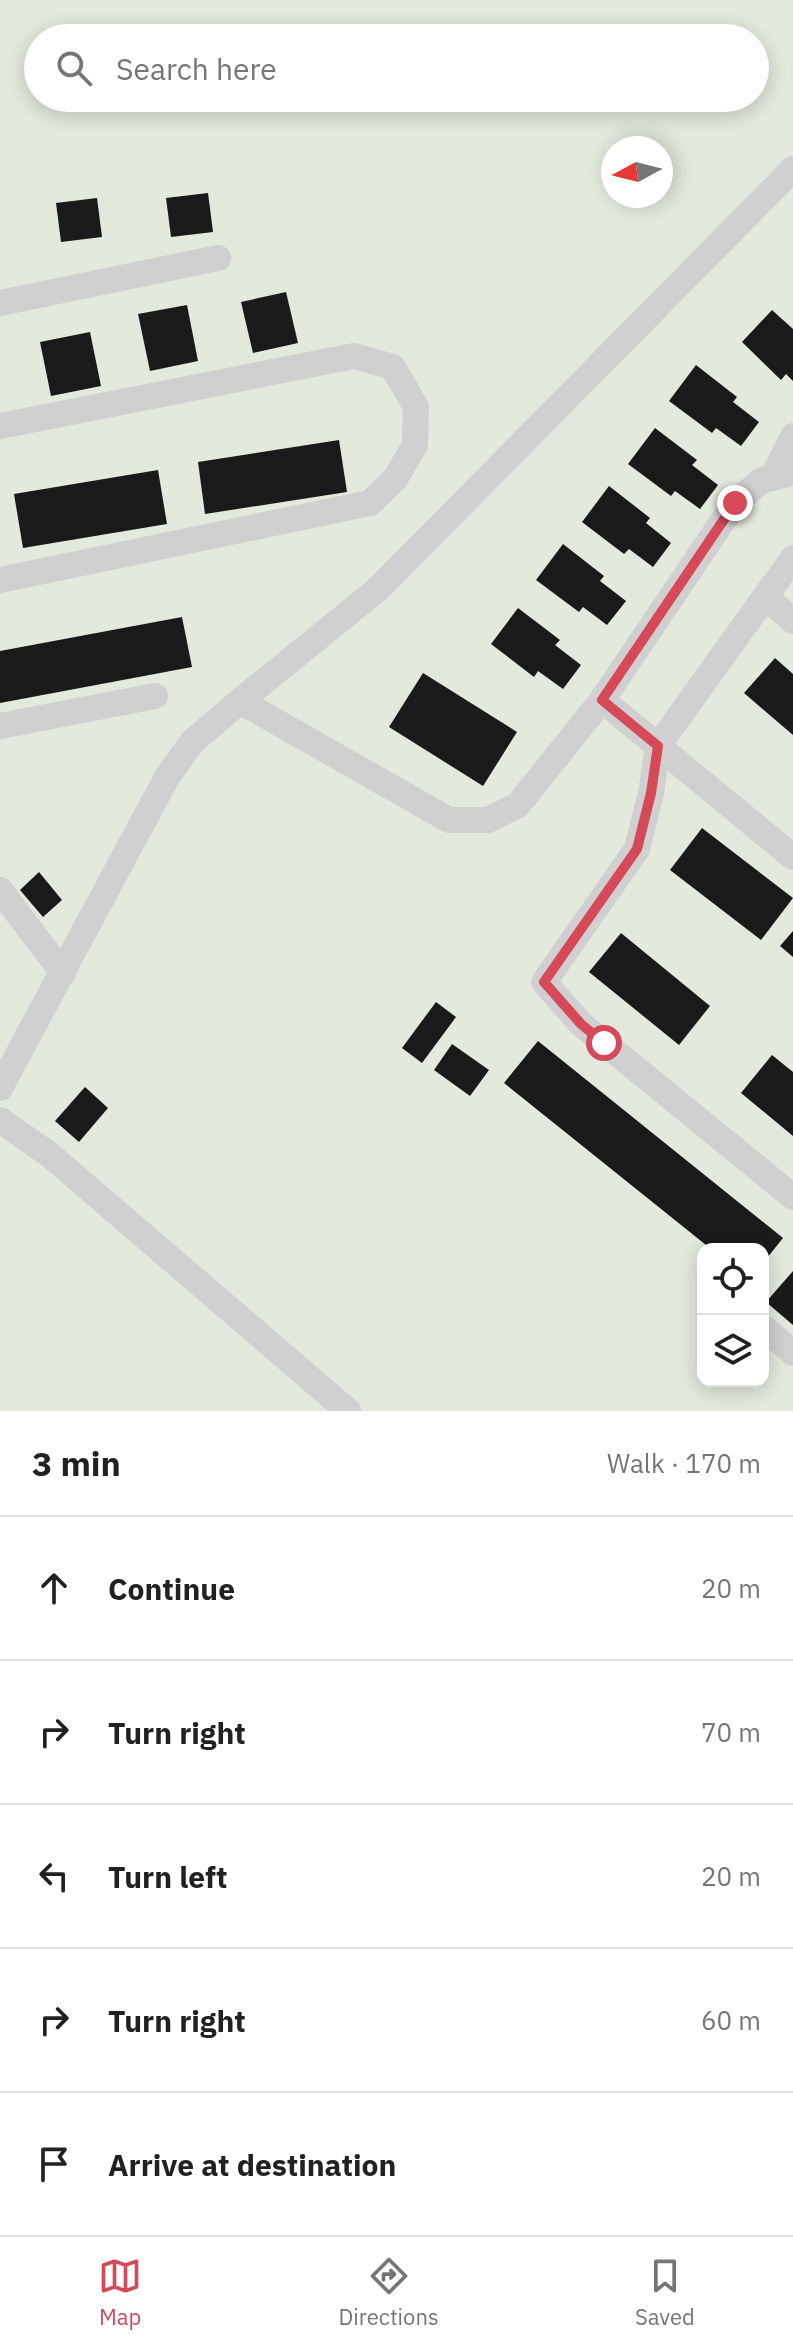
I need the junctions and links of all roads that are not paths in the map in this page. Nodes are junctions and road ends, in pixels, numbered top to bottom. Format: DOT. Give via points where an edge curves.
graph roads {
  1 [pos="793,169"];
  2 [pos="218,258"];
  3 [pos="0,303"];
  4 [pos="0,426"];
  5 [pos="793,436"];
  6 [pos="782,475"];
  7 [pos="793,558"];
  8 [pos="0,580"];
  9 [pos="766,597"];
  10 [pos="793,621"];
  11 [pos="155,696"];
  12 [pos="602,700"];
  13 [pos="240,701"];
  14 [pos="0,726"];
  15 [pos="658,746"];
  16 [pos="793,857"];
  17 [pos="0,890"];
  18 [pos="63,973"];
  19 [pos="0,1088"];
  20 [pos="0,1120"];
  21 [pos="793,1197"];
  22 [pos="769,1332"];
  23 [pos="793,1353"];
  24 [pos="348,1411"];
  1 -- 13 [label="street" via="378,589"];
  2 -- 3 [label="street"];
  4 -- 8 [label="street" via="354,356 393,367 416,407 415,445 395,479 370,503"];
  5 -- 6 [label="street"];
  6 -- 12 [label="street" via="762,480 735,503"];
  7 -- 9 [label="street"];
  9 -- 10 [label="street"];
  9 -- 15 [label="street"];
  11 -- 14 [label="street"];
  12 -- 13 [label="street" via="518,805 488,820 449,820"];
  12 -- 15 [label="street"];
  13 -- 18 [label="street" via="192,742 167,777"];
  15 -- 16 [label="street"];
  15 -- 21 [label="street" via="637,849 544,982 581,1024"];
  17 -- 18 [label="street"];
  18 -- 19 [label="street"];
  20 -- 24 [label="street" via="50,1155"];
  22 -- 23 [label="street"];
}
